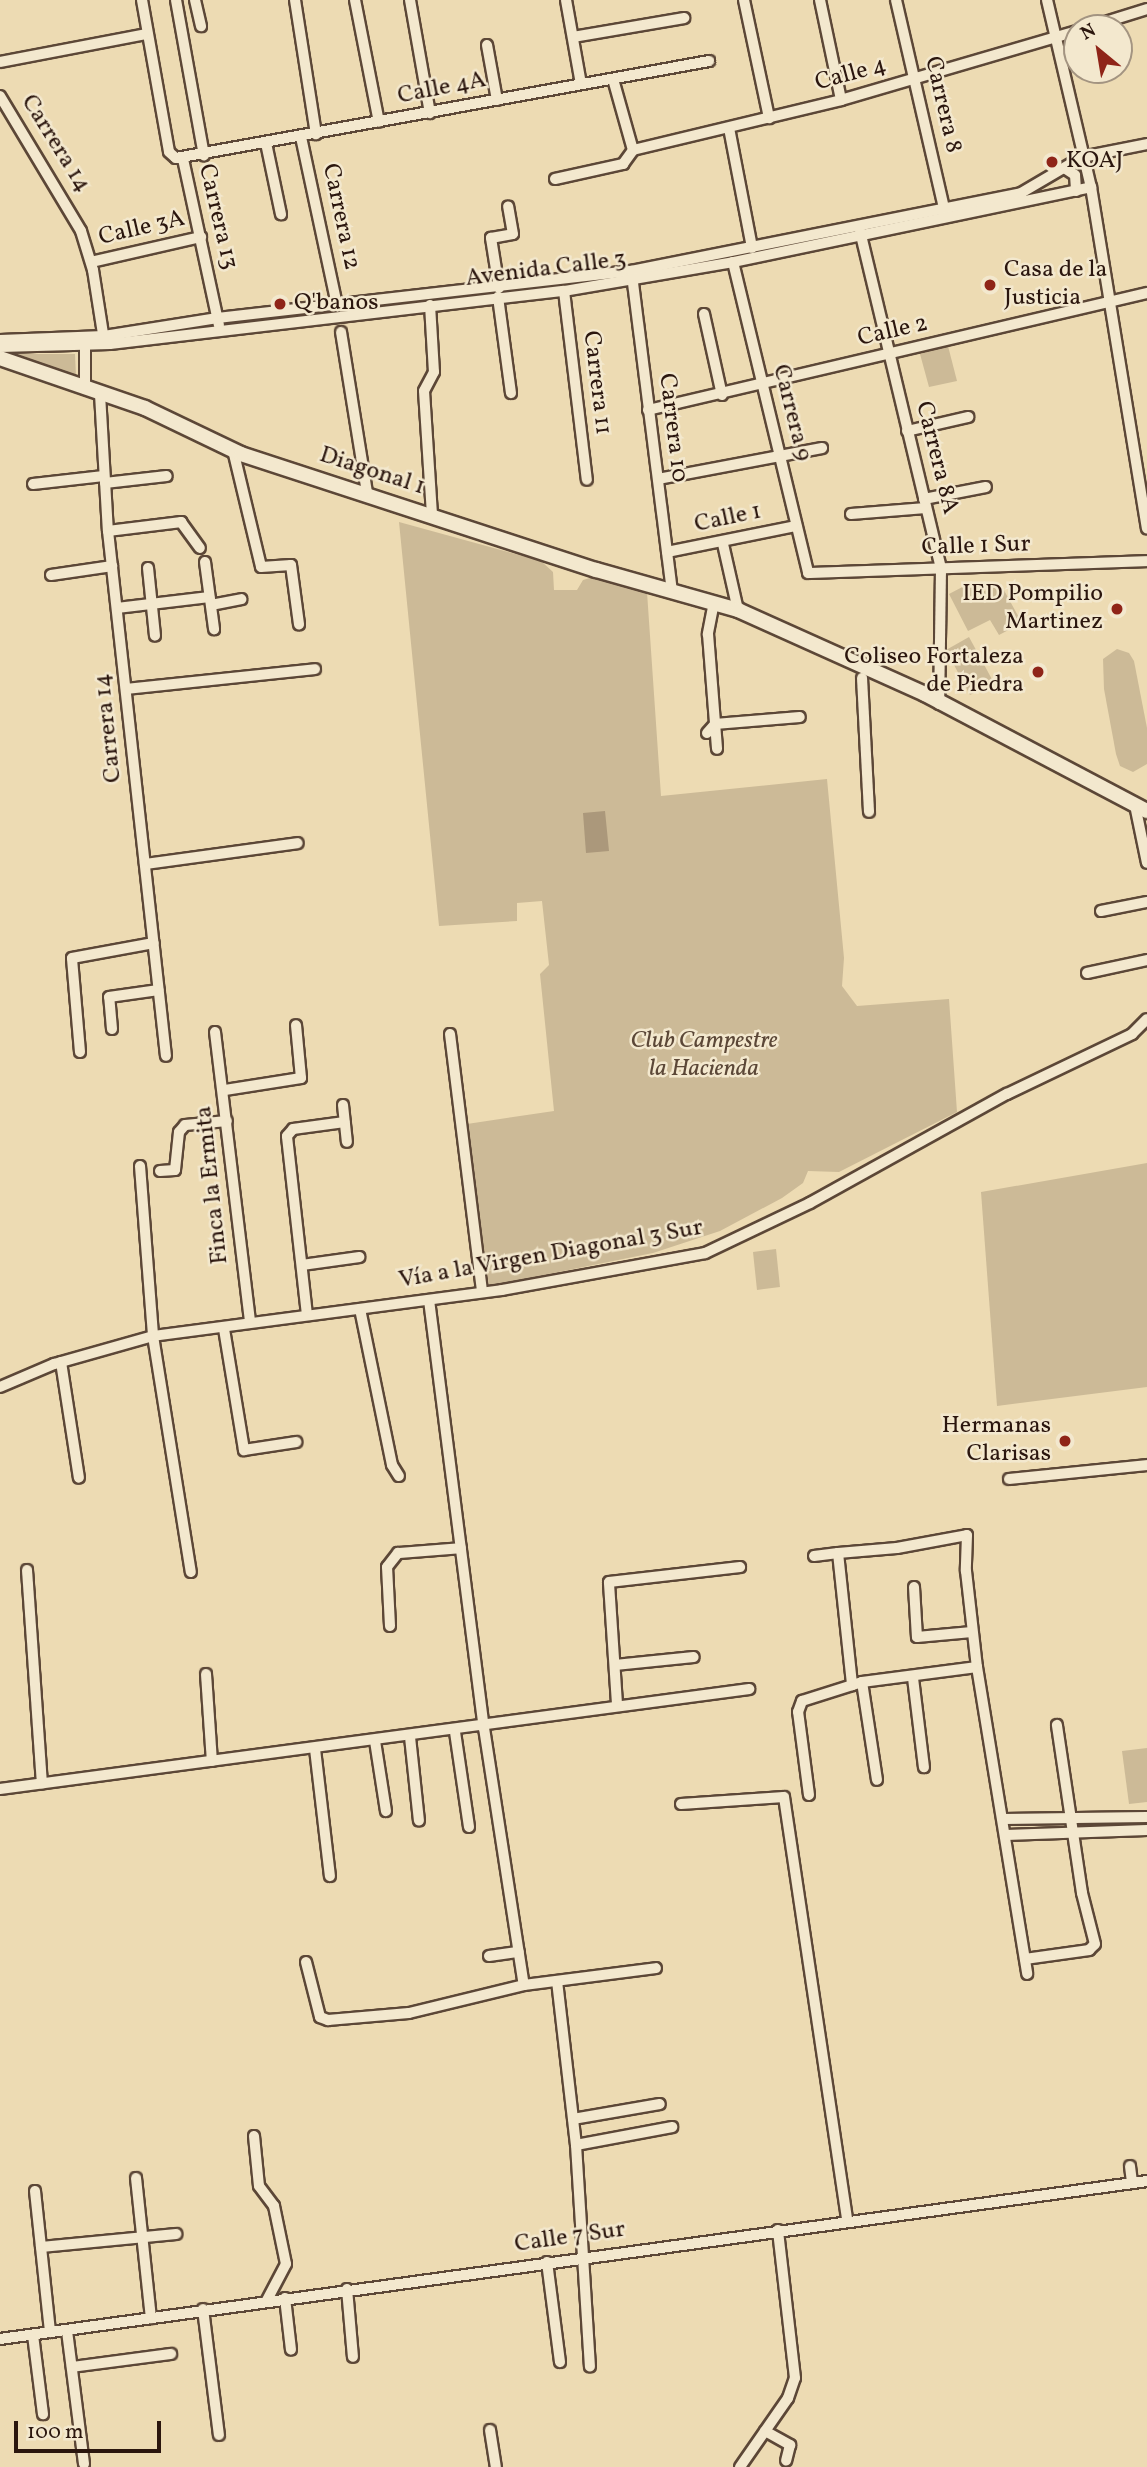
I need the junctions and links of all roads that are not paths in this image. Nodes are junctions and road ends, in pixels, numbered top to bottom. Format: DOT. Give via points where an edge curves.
graph roads {
  1 [pos="142,0"];
  2 [pos="176,0"];
  3 [pos="195,0"];
  4 [pos="295,0"];
  5 [pos="355,0"];
  6 [pos="410,0"];
  7 [pos="566,0"];
  8 [pos="744,0"];
  9 [pos="820,0"];
  10 [pos="896,0"];
  11 [pos="1048,0"];
  12 [pos="684,18"];
  13 [pos="201,26"];
  14 [pos="147,34"];
  15 [pos="1063,35"];
  16 [pos="573,37"];
  17 [pos="1054,38"];
  18 [pos="487,45"];
  19 [pos="709,61"];
  20 [pos="0,62"];
  21 [pos="613,79"];
  22 [pos="915,80"];
  23 [pos="581,84"];
  24 [pos="0,96"];
  25 [pos="497,100"];
  26 [pos="841,100"];
  27 [pos="430,113"];
  28 [pos="769,118"];
  29 [pos="379,122"];
  30 [pos="729,128"];
  31 [pos="316,134"];
  32 [pos="301,137"];
  33 [pos="266,143"];
  34 [pos="1147,144"];
  35 [pos="633,150"];
  36 [pos="204,155"];
  37 [pos="1082,157"];
  38 [pos="183,159"];
  39 [pos="1066,169"];
  40 [pos="555,179"];
  41 [pos="1091,187"];
  42 [pos="1076,191"];
  43 [pos="508,206"];
  44 [pos="281,214"];
  45 [pos="946,214"];
  46 [pos="859,225"];
  47 [pos="201,237"];
  48 [pos="861,237"];
  49 [pos="752,248"];
  50 [pos="91,262"];
  51 [pos="733,262"];
  52 [pos="632,276"];
  53 [pos="564,291"];
  54 [pos="499,293"];
  55 [pos="1147,293"];
  56 [pos="1110,302"];
  57 [pos="337,305"];
  58 [pos="430,305"];
  59 [pos="704,314"];
  60 [pos="219,323"];
  61 [pos="341,332"];
  62 [pos="0,340"];
  63 [pos="104,340"];
  64 [pos="85,342"];
  65 [pos="0,347"];
  66 [pos="889,354"];
  67 [pos="0,358"];
  68 [pos="762,385"];
  69 [pos="85,388"];
  70 [pos="511,393"];
  71 [pos="100,394"];
  72 [pos="722,395"];
  73 [pos="648,410"];
  74 [pos="968,417"];
  75 [pos="907,431"];
  76 [pos="822,448"];
  77 [pos="233,450"];
  78 [pos="780,457"];
  79 [pos="167,476"];
  80 [pos="105,479"];
  81 [pos="658,479"];
  82 [pos="587,480"];
  83 [pos="33,484"];
  84 [pos="986,487"];
  85 [pos="367,493"];
  86 [pos="925,503"];
  87 [pos="851,514"];
  88 [pos="432,515"];
  89 [pos="1146,516"];
  90 [pos="796,526"];
  91 [pos="1147,528"];
  92 [pos="108,531"];
  93 [pos="723,544"];
  94 [pos="200,548"];
  95 [pos="667,552"];
  96 [pos="1147,561"];
  97 [pos="205,562"];
  98 [pos="112,566"];
  99 [pos="148,568"];
  100 [pos="941,569"];
  101 [pos="808,573"];
  102 [pos="51,575"];
  103 [pos="672,590"];
  104 [pos="242,599"];
  105 [pos="210,601"];
  106 [pos="152,603"];
  107 [pos="715,603"];
  108 [pos="117,608"];
  109 [pos="738,610"];
  110 [pos="299,624"];
  111 [pos="214,629"];
  112 [pos="155,636"];
  113 [pos="315,669"];
  114 [pos="862,678"];
  115 [pos="127,689"];
  116 [pos="939,704"];
  117 [pos="800,717"];
  118 [pos="715,724"];
  119 [pos="707,733"];
  120 [pos="717,749"];
  121 [pos="1141,808"];
  122 [pos="869,812"];
  123 [pos="298,843"];
  124 [pos="1147,863"];
  125 [pos="145,864"];
  126 [pos="1147,902"];
  127 [pos="1101,911"];
  128 [pos="154,943"];
  129 [pos="1147,960"];
  130 [pos="1087,973"];
  131 [pos="159,990"];
  132 [pos="1147,1019"];
  133 [pos="296,1025"];
  134 [pos="112,1029"];
  135 [pos="215,1032"];
  136 [pos="450,1034"];
  137 [pos="80,1052"];
  138 [pos="166,1056"];
  139 [pos="225,1090"];
  140 [pos="343,1105"];
  141 [pos="227,1122"];
  142 [pos="345,1122"];
  143 [pos="347,1142"];
  144 [pos="140,1166"];
  145 [pos="160,1171"];
  146 [pos="359,1257"];
  147 [pos="302,1265"];
  148 [pos="482,1293"];
  149 [pos="429,1300"];
  150 [pos="360,1309"];
  151 [pos="307,1315"];
  152 [pos="250,1322"];
  153 [pos="224,1329"];
  154 [pos="153,1336"];
  155 [pos="61,1362"];
  156 [pos="0,1387"];
  157 [pos="296,1442"];
  158 [pos="1147,1465"];
  159 [pos="399,1476"];
  160 [pos="79,1478"];
  161 [pos="1009,1479"];
  162 [pos="461,1548"];
  163 [pos="838,1553"];
  164 [pos="814,1556"];
  165 [pos="740,1567"];
  166 [pos="27,1570"];
  167 [pos="191,1572"];
  168 [pos="914,1587"];
  169 [pos="390,1626"];
  170 [pos="972,1632"];
  171 [pos="694,1657"];
  172 [pos="615,1665"];
  173 [pos="976,1667"];
  174 [pos="206,1674"];
  175 [pos="913,1678"];
  176 [pos="857,1684"];
  177 [pos="749,1689"];
  178 [pos="617,1704"];
  179 [pos="1057,1726"];
  180 [pos="484,1728"];
  181 [pos="455,1732"];
  182 [pos="410,1737"];
  183 [pos="374,1741"];
  184 [pos="315,1749"];
  185 [pos="212,1761"];
  186 [pos="925,1767"];
  187 [pos="877,1780"];
  188 [pos="42,1783"];
  189 [pos="0,1789"];
  190 [pos="809,1795"];
  191 [pos="681,1804"];
  192 [pos="386,1811"];
  193 [pos="1147,1817"];
  194 [pos="1004,1819"];
  195 [pos="1071,1819"];
  196 [pos="1020,1820"];
  197 [pos="419,1821"];
  198 [pos="1100,1826"];
  199 [pos="469,1827"];
  200 [pos="1147,1829"];
  201 [pos="1074,1833"];
  202 [pos="1006,1835"];
  203 [pos="1021,1835"];
  204 [pos="330,1876"];
  205 [pos="519,1952"];
  206 [pos="489,1956"];
  207 [pos="1025,1959"];
  208 [pos="306,1962"];
  209 [pos="656,1968"];
  210 [pos="1027,1974"];
  211 [pos="557,1981"];
  212 [pos="524,1986"];
  213 [pos="660,2104"];
  214 [pos="573,2119"];
  215 [pos="672,2127"];
  216 [pos="254,2136"];
  217 [pos="576,2145"];
  218 [pos="1129,2166"];
  219 [pos="136,2178"];
  220 [pos="1147,2181"];
  221 [pos="1132,2183"];
  222 [pos="35,2190"];
  223 [pos="847,2219"];
  224 [pos="778,2230"];
  225 [pos="176,2234"];
  226 [pos="142,2239"];
  227 [pos="41,2247"];
  228 [pos="584,2257"];
  229 [pos="547,2262"];
  230 [pos="347,2289"];
  231 [pos="285,2298"];
  232 [pos="267,2300"];
  233 [pos="203,2309"];
  234 [pos="151,2318"];
  235 [pos="67,2331"];
  236 [pos="50,2332"];
  237 [pos="33,2334"];
  238 [pos="0,2339"];
  239 [pos="291,2350"];
  240 [pos="171,2354"];
  241 [pos="353,2357"];
  242 [pos="560,2362"];
  243 [pos="72,2367"];
  244 [pos="590,2367"];
  245 [pos="43,2414"];
  246 [pos="490,2430"];
  247 [pos="765,2431"];
  248 [pos="219,2435"];
  249 [pos="786,2461"];
  250 [pos="84,2464"];
  251 [pos="496,2467"];
  252 [pos="740,2467"];
  1 -- 14 [label="street, Carrera 13"];
  2 -- 36 [label="street"];
  3 -- 13 [label="street"];
  4 -- 31 [label="street"];
  5 -- 29 [label="street"];
  6 -- 27 [label="street"];
  7 -- 16 [label="street"];
  8 -- 28 [label="street"];
  9 -- 26 [label="street"];
  10 -- 22 [label="street, Carrera 8"];
  11 -- 17 [label="street"];
  12 -- 16 [label="street"];
  14 -- 20 [label="street"];
  14 -- 38 [label="street, Carrera 13" via="171,156"];
  15 -- 17 [label="street, Calle 4"];
  16 -- 23 [label="street"];
  17 -- 22 [label="street, Calle 4"];
  17 -- 37 [label="street"];
  18 -- 25 [label="street"];
  19 -- 21 [label="street, Calle 4A"];
  21 -- 23 [label="street, Calle 4A"];
  21 -- 35 [label="street"];
  22 -- 26 [label="street, Calle 4"];
  22 -- 45 [label="street, Carrera 8"];
  23 -- 25 [label="street, Calle 4A"];
  24 -- 50 [label="street, Carrera 14" via="69,207"];
  25 -- 27 [label="street, Calle 4A"];
  26 -- 28 [label="street, Calle 4"];
  27 -- 29 [label="street, Calle 4A"];
  28 -- 30 [label="street, Calle 4"];
  29 -- 31 [label="street, Calle 4A"];
  30 -- 35 [label="street, Calle 4"];
  30 -- 49 [label="street"];
  31 -- 32 [label="street, Calle 4A"];
  32 -- 33 [label="street, Calle 4A"];
  32 -- 57 [label="street, Carrera 12" via="330,250"];
  33 -- 36 [label="street, Calle 4A"];
  33 -- 44 [label="street"];
  34 -- 37 [label="street"];
  35 -- 40 [label="street" via="623,164"];
  36 -- 38 [label="street, Calle 4A"];
  37 -- 39 [label="street, Avenida Calle 3"];
  37 -- 41 [label="street"];
  38 -- 47 [label="street, Carrera 13"];
  39 -- 42 [label="street" via="1075,175"];
  39 -- 45 [label="street, Avenida Calle 3" via="1021,193"];
  41 -- 42 [label="street, Avenida Calle 3"];
  41 -- 56 [label="street"];
  42 -- 45 [label="street, Avenida Calle 3"];
  43 -- 54 [label="street" via="513,234 491,238"];
  45 -- 46 [label="street, Avenida Calle 3"];
  45 -- 48 [label="street, Avenida Calle 3"];
  46 -- 48 [label="street, Carrera 8A"];
  46 -- 49 [label="street, Avenida Calle 3"];
  47 -- 50 [label="street, Calle 3A"];
  47 -- 60 [label="street, Carrera 13"];
  48 -- 51 [label="street, Avenida Calle 3"];
  48 -- 66 [label="street, Carrera 8A"];
  49 -- 52 [label="street, Avenida Calle 3"];
  50 -- 63 [label="street, Carrera 14"];
  51 -- 52 [label="street, Avenida Calle 3"];
  51 -- 68 [label="street, Carrera 9"];
  52 -- 53 [label="street, Avenida Calle 3"];
  52 -- 54 [label="street, Avenida Calle 3"];
  52 -- 73 [label="street, Carrera 10"];
  53 -- 54 [label="street, Avenida Calle 3"];
  53 -- 82 [label="street, Carrera 11"];
  54 -- 57 [label="street, Avenida Calle 3"];
  54 -- 58 [label="street, Avenida Calle 3"];
  54 -- 70 [label="street"];
  55 -- 56 [label="street, Calle 2"];
  56 -- 66 [label="street, Calle 2"];
  56 -- 89 [label="street"];
  57 -- 60 [label="street, Avenida Calle 3"];
  58 -- 60 [label="street, Avenida Calle 3"];
  58 -- 88 [label="street" via="434,372 425,391"];
  59 -- 72 [label="street"];
  60 -- 63 [label="street, Avenida Calle 3"];
  61 -- 85 [label="street"];
  62 -- 64 [label="street, Avenida Calle 3"];
  63 -- 64 [label="street, Avenida Calle 3"];
  64 -- 65 [label="street, Avenida Calle 3"];
  64 -- 69 [label="street"];
  66 -- 68 [label="street, Calle 2"];
  66 -- 75 [label="street, Carrera 8A"];
  67 -- 69 [label="main road, Diagonal 1"];
  68 -- 72 [label="street, Calle 2"];
  68 -- 78 [label="street, Carrera 9"];
  69 -- 71 [label="main road, Diagonal 1"];
  71 -- 77 [label="main road, Diagonal 1" via="145,408"];
  71 -- 80 [label="street, Carrera 14"];
  72 -- 73 [label="street, Calle 2"];
  73 -- 81 [label="street, Carrera 10"];
  74 -- 75 [label="street"];
  75 -- 86 [label="street, Carrera 8A"];
  76 -- 78 [label="street"];
  77 -- 85 [label="main road, Diagonal 1"];
  77 -- 110 [label="street" via="261,567 291,565"];
  78 -- 81 [label="street"];
  78 -- 90 [label="street, Carrera 9"];
  79 -- 80 [label="street"];
  80 -- 83 [label="street"];
  80 -- 92 [label="street, Carrera 14"];
  81 -- 95 [label="street, Carrera 10"];
  84 -- 86 [label="street"];
  85 -- 88 [label="main road, Diagonal 1"];
  86 -- 87 [label="street"];
  86 -- 100 [label="street, Carrera 8A"];
  88 -- 103 [label="main road, Diagonal 1"];
  89 -- 91 [label="street"];
  90 -- 93 [label="street, Calle 1"];
  90 -- 101 [label="street, Carrera 9"];
  92 -- 94 [label="street" via="181,522"];
  92 -- 98 [label="street, Carrera 14"];
  93 -- 95 [label="street, Calle 1"];
  93 -- 109 [label="street"];
  95 -- 103 [label="street, Carrera 10"];
  96 -- 100 [label="street, Calle 1 Sur"];
  97 -- 105 [label="street"];
  98 -- 102 [label="street"];
  98 -- 108 [label="street, Carrera 14"];
  99 -- 106 [label="street"];
  100 -- 101 [label="street, Calle 1 Sur"];
  100 -- 116 [label="street, Carrera 8A"];
  103 -- 107 [label="main road, Diagonal 1"];
  104 -- 105 [label="street"];
  105 -- 106 [label="street"];
  105 -- 111 [label="street"];
  106 -- 108 [label="street"];
  106 -- 112 [label="street"];
  107 -- 109 [label="main road, Diagonal 1"];
  107 -- 118 [label="street" via="708,626"];
  108 -- 115 [label="street, Carrera 14"];
  109 -- 116 [label="main road, Diagonal 1"];
  113 -- 115 [label="street"];
  114 -- 122 [label="street"];
  115 -- 125 [label="street, Carrera 14"];
  116 -- 121 [label="main road, Diagonal 1"];
  117 -- 118 [label="street"];
  118 -- 119 [label="street"];
  118 -- 120 [label="street"];
  121 -- 124 [label="street"];
  123 -- 125 [label="street"];
  125 -- 128 [label="street, Carrera 14"];
  126 -- 127 [label="street"];
  128 -- 131 [label="street, Carrera 14"];
  128 -- 137 [label="street" via="72,958"];
  129 -- 130 [label="street"];
  131 -- 134 [label="street" via="109,997"];
  131 -- 138 [label="street, Carrera 14"];
  132 -- 148 [label="street, Vía a la Virgen Diagonal 3 Sur" via="1132,1034 1007,1094 810,1203 705,1253"];
  133 -- 139 [label="street, Finca la Ermita" via="301,1078"];
  135 -- 139 [label="street"];
  136 -- 148 [label="street"];
  139 -- 141 [label="street, Finca la Ermita"];
  140 -- 142 [label="street"];
  141 -- 145 [label="street" via="185,1125 179,1132 174,1170"];
  141 -- 152 [label="street, Finca la Ermita"];
  142 -- 143 [label="street"];
  142 -- 147 [label="street" via="293,1129 287,1136"];
  144 -- 154 [label="street"];
  146 -- 147 [label="street"];
  147 -- 151 [label="street"];
  148 -- 149 [label="street, Vía a la Virgen Diagonal 3 Sur"];
  149 -- 150 [label="street, Vía a la Virgen Diagonal 3 Sur"];
  149 -- 162 [label="street"];
  150 -- 151 [label="street, Vía a la Virgen Diagonal 3 Sur"];
  150 -- 159 [label="street" via="392,1465"];
  151 -- 152 [label="street, Vía a la Virgen Diagonal 3 Sur"];
  152 -- 153 [label="street, Vía a la Virgen Diagonal 3 Sur"];
  153 -- 154 [label="street, Vía a la Virgen Diagonal 3 Sur"];
  153 -- 157 [label="street" via="244,1450"];
  154 -- 155 [label="street, Vía a la Virgen Diagonal 3 Sur"];
  154 -- 167 [label="street"];
  155 -- 156 [label="street, Vía a la Virgen Diagonal 3 Sur"];
  155 -- 160 [label="street"];
  158 -- 161 [label="street"];
  162 -- 169 [label="street" via="398,1553 387,1567"];
  162 -- 180 [label="street"];
  163 -- 164 [label="street"];
  163 -- 170 [label="street" via="968,1535"];
  163 -- 176 [label="street"];
  165 -- 172 [label="street" via="609,1582"];
  166 -- 188 [label="street"];
  168 -- 170 [label="street" via="917,1637"];
  170 -- 173 [label="street"];
  171 -- 172 [label="street"];
  172 -- 178 [label="street"];
  173 -- 175 [label="street"];
  173 -- 194 [label="street"];
  174 -- 185 [label="street"];
  175 -- 176 [label="street"];
  175 -- 186 [label="street"];
  176 -- 187 [label="street"];
  176 -- 190 [label="street" via="802,1701 798,1713"];
  177 -- 178 [label="street"];
  178 -- 180 [label="street"];
  179 -- 195 [label="street"];
  180 -- 181 [label="street"];
  180 -- 205 [label="street"];
  181 -- 182 [label="street"];
  181 -- 199 [label="street"];
  182 -- 183 [label="street"];
  182 -- 197 [label="street"];
  183 -- 184 [label="street"];
  183 -- 192 [label="street"];
  184 -- 185 [label="street"];
  184 -- 204 [label="street"];
  185 -- 188 [label="street"];
  188 -- 189 [label="street"];
  191 -- 223 [label="street" via="784,1797"];
  193 -- 198 [label="street"];
  194 -- 196 [label="street"];
  194 -- 202 [label="street"];
  195 -- 196 [label="street"];
  195 -- 198 [label="street"];
  195 -- 201 [label="street"];
  196 -- 203 [label="street"];
  198 -- 200 [label="street"];
  198 -- 201 [label="street"];
  201 -- 203 [label="street"];
  201 -- 207 [label="street" via="1082,1893 1096,1944 1089,1950"];
  202 -- 203 [label="street"];
  202 -- 207 [label="street"];
  205 -- 206 [label="street"];
  205 -- 212 [label="street"];
  207 -- 210 [label="street"];
  208 -- 212 [label="street" via="320,2017 328,2020 409,2013"];
  209 -- 211 [label="street"];
  211 -- 212 [label="street"];
  211 -- 214 [label="street"];
  213 -- 214 [label="street"];
  214 -- 217 [label="street"];
  215 -- 217 [label="street"];
  216 -- 232 [label="street" via="259,2186 274,2206 286,2264"];
  217 -- 228 [label="street"];
  218 -- 221 [label="street"];
  219 -- 226 [label="street"];
  220 -- 221 [label="street, Calle 7 Sur"];
  221 -- 223 [label="street, Calle 7 Sur"];
  222 -- 227 [label="street"];
  223 -- 224 [label="street, Calle 7 Sur"];
  224 -- 228 [label="street, Calle 7 Sur"];
  224 -- 247 [label="street" via="795,2378 788,2398"];
  225 -- 226 [label="street"];
  226 -- 227 [label="street"];
  226 -- 234 [label="street"];
  227 -- 236 [label="street"];
  228 -- 229 [label="street, Calle 7 Sur"];
  228 -- 244 [label="street"];
  229 -- 230 [label="street, Calle 7 Sur"];
  229 -- 242 [label="street"];
  230 -- 231 [label="street, Calle 7 Sur"];
  230 -- 241 [label="street"];
  231 -- 232 [label="street, Calle 7 Sur"];
  231 -- 239 [label="street"];
  232 -- 233 [label="street, Calle 7 Sur"];
  233 -- 234 [label="street, Calle 7 Sur"];
  233 -- 248 [label="street"];
  234 -- 235 [label="street, Calle 7 Sur"];
  235 -- 236 [label="street, Calle 7 Sur"];
  235 -- 243 [label="street"];
  236 -- 237 [label="street, Calle 7 Sur"];
  237 -- 238 [label="street, Calle 7 Sur"];
  237 -- 245 [label="street"];
  240 -- 243 [label="street"];
  243 -- 250 [label="street"];
  246 -- 251 [label="street"];
  247 -- 249 [label="street" via="790,2445"];
  247 -- 252 [label="street"];
}
